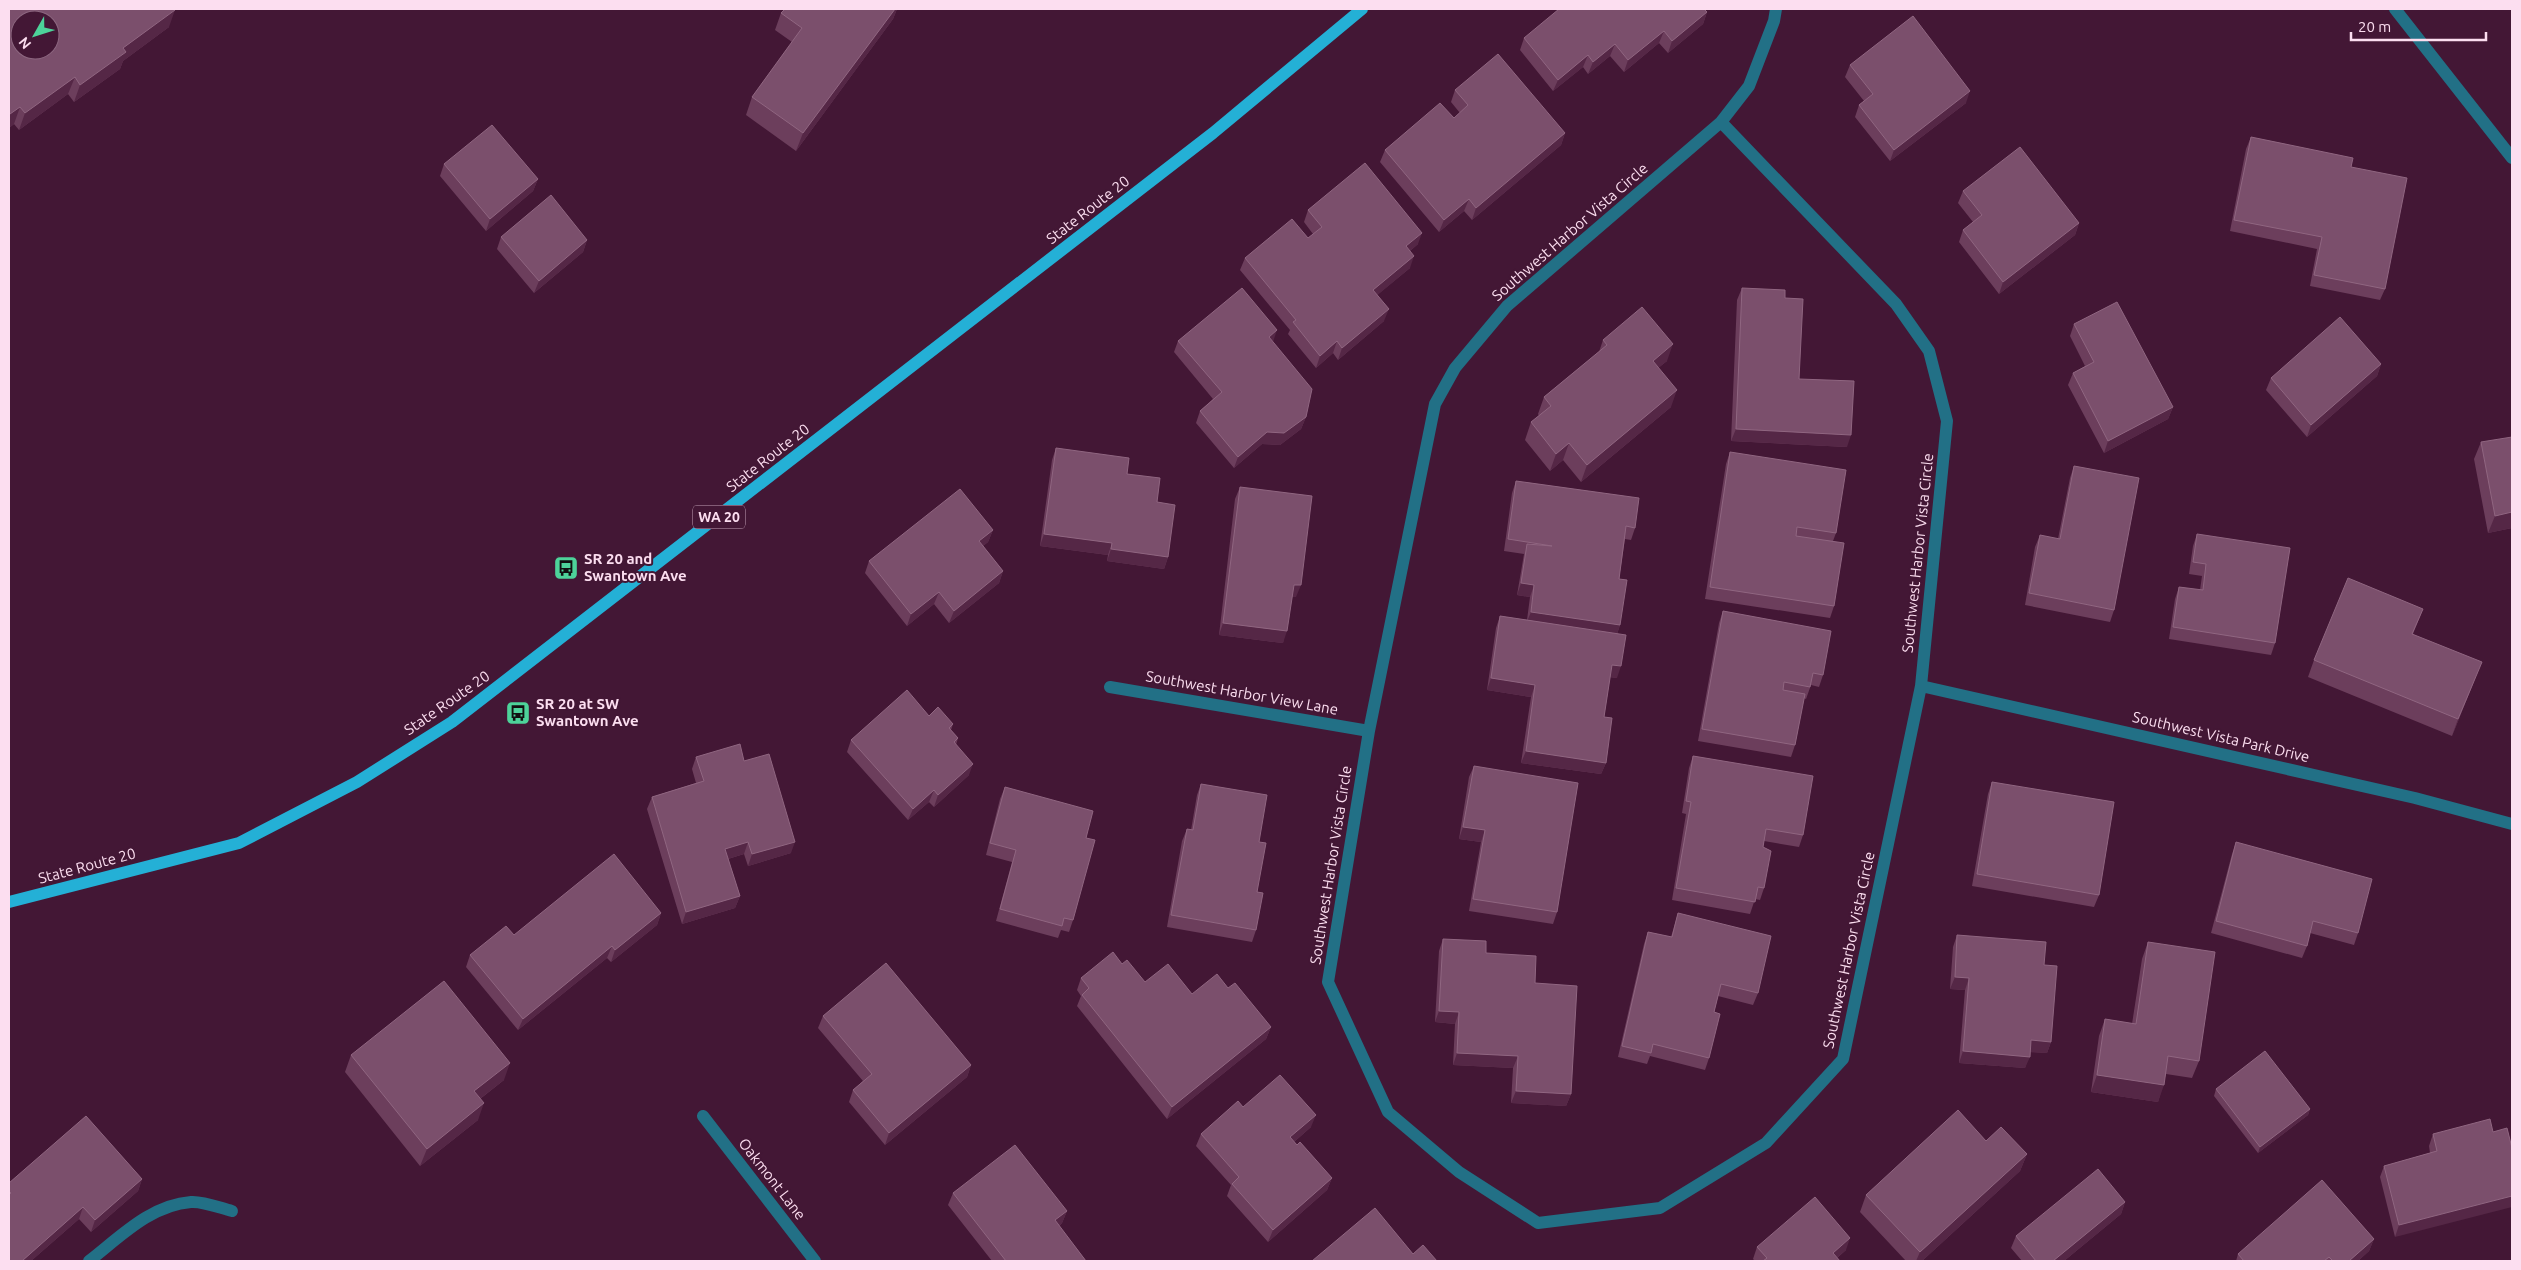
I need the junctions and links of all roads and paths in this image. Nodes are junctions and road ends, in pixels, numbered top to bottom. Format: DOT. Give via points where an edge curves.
graph roads {
  1 [pos="1362,9"];
  2 [pos="1776,9"];
  3 [pos="2395,9"];
  4 [pos="1721,122"];
  5 [pos="2512,158"];
  6 [pos="1921,686"];
  7 [pos="1110,687"];
  8 [pos="1369,730"];
  9 [pos="2512,824"];
  10 [pos="9,902"];
  11 [pos="703,1116"];
  12 [pos="232,1211"];
  13 [pos="89,1261"];
  14 [pos="815,1261"];
  1 -- 10 [label="main road, State Route 20 / WA 20" via="1213,133 452,722 357,782 239,843"];
  2 -- 4 [label="street, Southwest Harbor Vista Circle" via="1749,86"];
  3 -- 5 [label="street"];
  4 -- 6 [label="street, Southwest Harbor Vista Circle" via="1896,304 1929,351 1947,421"];
  4 -- 8 [label="street, Southwest Harbor Vista Circle" via="1507,306 1455,368 1435,404"];
  6 -- 8 [label="street, Southwest Harbor Vista Circle" via="1842,1059 1766,1143 1660,1208 1538,1223 1459,1172 1388,1112 1328,982"];
  6 -- 9 [label="street, Southwest Vista Park Drive" via="2415,798"];
  7 -- 8 [label="street, Southwest Harbor View Lane"];
  11 -- 14 [label="street, Oakmont Lane"];
  12 -- 13 [label="street" via="192,1202 167,1208 145,1217"];
}
